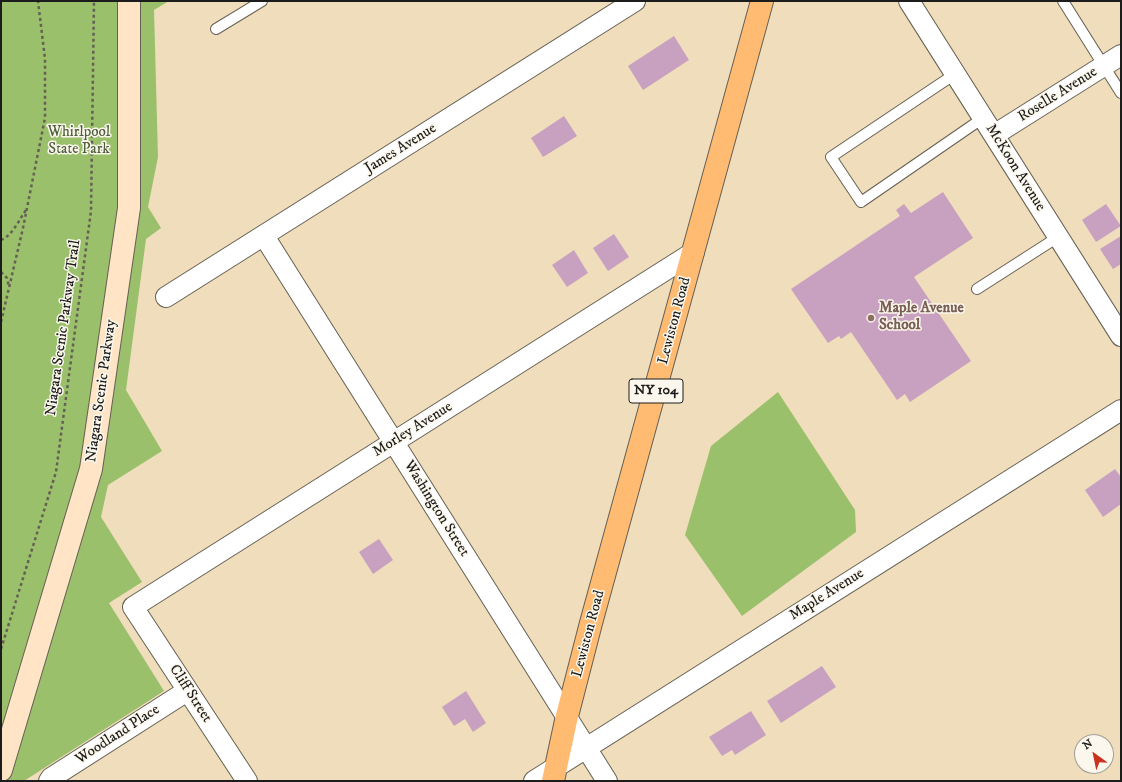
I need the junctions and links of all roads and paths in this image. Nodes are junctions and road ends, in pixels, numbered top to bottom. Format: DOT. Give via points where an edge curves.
graph roads {
  1 [pos="38,1"];
  2 [pos="94,1"];
  3 [pos="129,1"];
  4 [pos="262,1"];
  5 [pos="635,1"];
  6 [pos="762,1"];
  7 [pos="909,1"];
  8 [pos="1063,1"];
  9 [pos="216,29"];
  10 [pos="1121,55"];
  11 [pos="1103,66"];
  12 [pos="955,74"];
  13 [pos="1121,93"];
  14 [pos="983,118"];
  15 [pos="994,136"];
  16 [pos="27,208"];
  17 [pos="264,236"];
  18 [pos="1058,237"];
  19 [pos="1,240"];
  20 [pos="694,252"];
  21 [pos="1,272"];
  22 [pos="9,288"];
  23 [pos="977,290"];
  24 [pos="166,298"];
  25 [pos="1,322"];
  26 [pos="1121,336"];
  27 [pos="1121,410"];
  28 [pos="394,442"];
  29 [pos="133,607"];
  30 [pos="1,649"];
  31 [pos="187,691"];
  32 [pos="567,716"];
  33 [pos="586,748"];
  34 [pos="1,770"];
  35 [pos="555,774"];
  36 [pos="49,781"];
  37 [pos="247,781"];
  38 [pos="534,781"];
  39 [pos="607,781"];
  1 -- 16 [label="path" via="45,59 45,118"];
  2 -- 30 [label="path, Niagara Scenic Parkway Trail" via="91,211 56,472"];
  3 -- 34 [label="main road, Niagara Scenic Parkway" via="129,208 91,469"];
  4 -- 9 [label="lane"];
  5 -- 17 [label="street, James Avenue"];
  6 -- 20 [label="main road, Lewiston Road / NY 104"];
  7 -- 12 [label="street, McKoon Avenue"];
  8 -- 11 [label="lane"];
  10 -- 11 [label="street, Roselle Avenue"];
  11 -- 13 [label="lane"];
  11 -- 15 [label="street, Roselle Avenue"];
  12 -- 14 [label="street, McKoon Avenue"];
  12 -- 14 [label="lane" via="831,158 861,202"];
  14 -- 15 [label="street, McKoon Avenue"];
  15 -- 18 [label="street, McKoon Avenue"];
  16 -- 19 [label="path" via="12,231"];
  16 -- 22 [label="path"];
  17 -- 24 [label="street, James Avenue"];
  17 -- 28 [label="street, Washington Street"];
  18 -- 23 [label="lane"];
  18 -- 26 [label="street, McKoon Avenue"];
  20 -- 28 [label="street, Morley Avenue"];
  20 -- 32 [label="main road, Lewiston Road / NY 104"];
  21 -- 22 [label="path" via="7,278"];
  22 -- 25 [label="path"];
  27 -- 33 [label="street, Maple Avenue"];
  28 -- 29 [label="street, Morley Avenue"];
  28 -- 32 [label="street, Washington Street"];
  29 -- 31 [label="street, Cliff Street"];
  31 -- 36 [label="street, Woodland Place"];
  31 -- 37 [label="street, Cliff Street"];
  32 -- 33 [label="street, Washington Street"];
  32 -- 35 [label="main road, Lewiston Road / NY 104"];
  33 -- 35 [label="street, Maple Avenue"];
  33 -- 39 [label="street, Washington Street"];
  35 -- 38 [label="street, Maple Avenue"];
}
